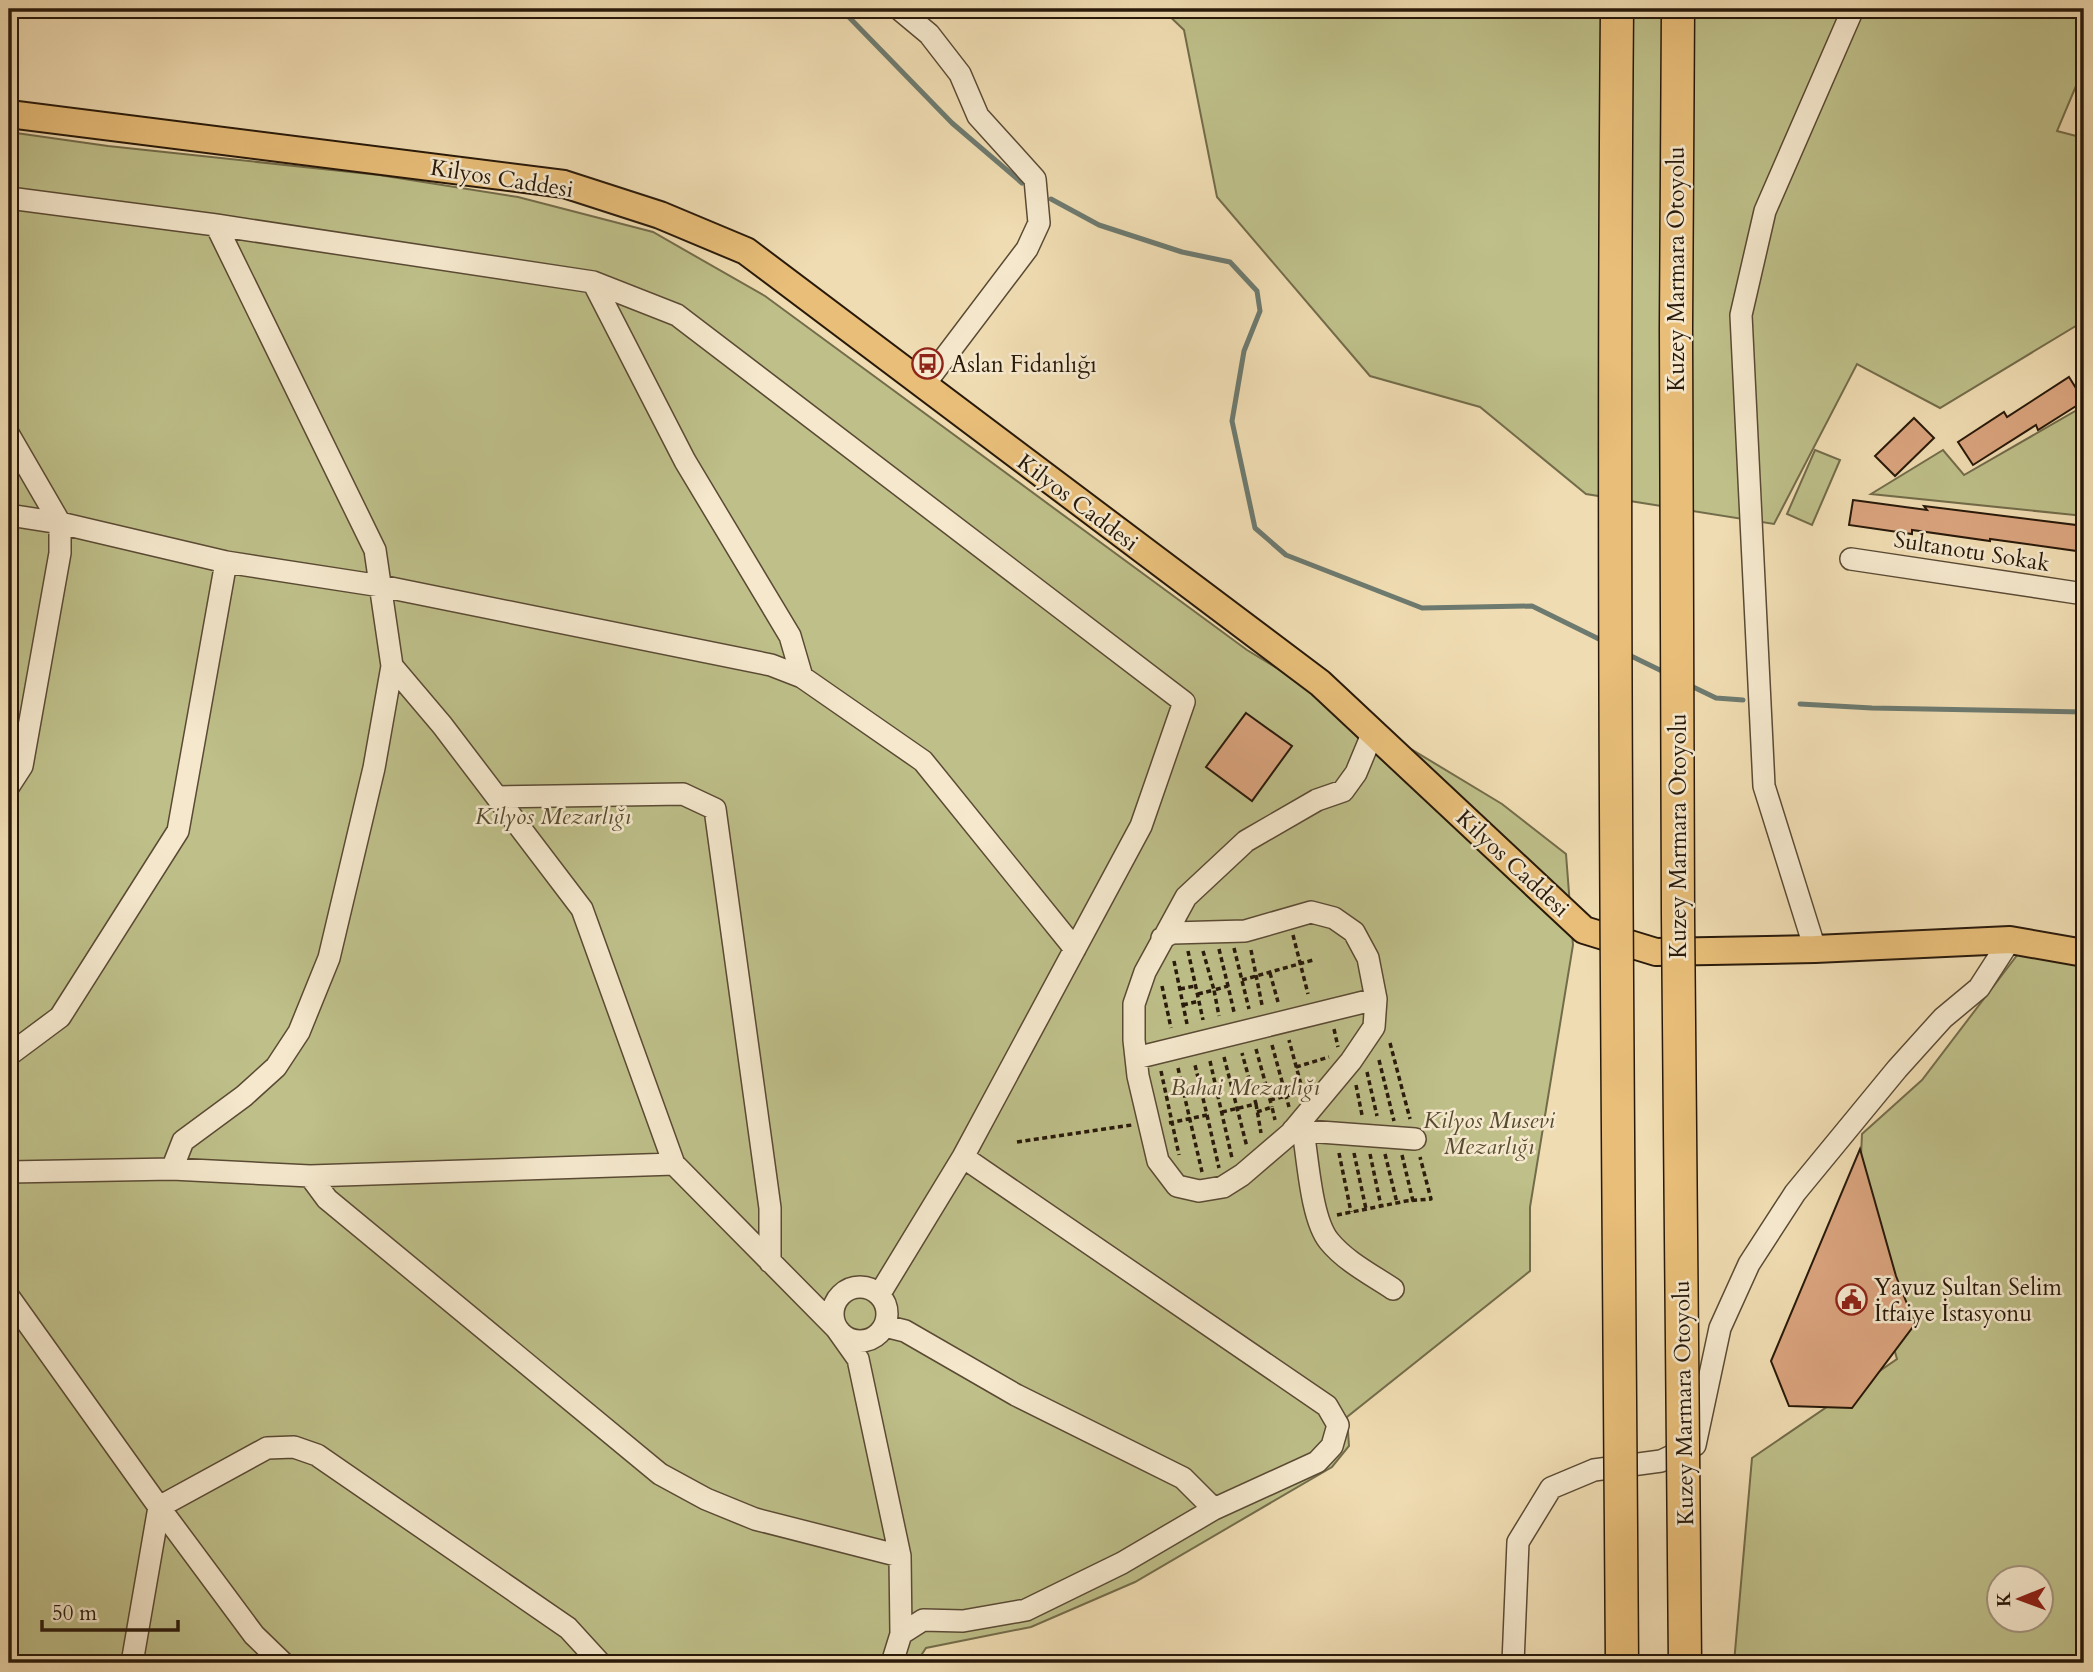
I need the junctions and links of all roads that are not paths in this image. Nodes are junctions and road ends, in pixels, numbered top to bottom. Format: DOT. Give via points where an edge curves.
graph roads {
  1 [pos="899,9"];
  2 [pos="1617,9"];
  3 [pos="1678,9"];
  4 [pos="1853,9"];
  5 [pos="9,114"];
  6 [pos="9,198"];
  7 [pos="216,225"];
  8 [pos="593,282"];
  9 [pos="924,385"];
  10 [pos="9,435"];
  11 [pos="9,514"];
  12 [pos="60,523"];
  13 [pos="1851,559"];
  14 [pos="226,562"];
  15 [pos="381,586"];
  16 [pos="2084,594"];
  17 [pos="392,666"];
  18 [pos="802,677"];
  19 [pos="1373,733"];
  20 [pos="9,786"];
  21 [pos="497,797"];
  22 [pos="1186,897"];
  23 [pos="1199,938"];
  24 [pos="2010,940"];
  25 [pos="1162,942"];
  26 [pos="1075,949"];
  27 [pos="1815,949"];
  28 [pos="2084,953"];
  29 [pos="1376,999"];
  30 [pos="9,1055"];
  31 [pos="1137,1067"];
  32 [pos="1415,1139"];
  33 [pos="963,1157"];
  34 [pos="1254,1159"];
  35 [pos="674,1164"];
  36 [pos="172,1169"];
  37 [pos="9,1172"];
  38 [pos="310,1176"];
  39 [pos="769,1262"];
  40 [pos="1393,1289"];
  41 [pos="879,1295"];
  42 [pos="9,1297"];
  43 [pos="884,1326"];
  44 [pos="836,1328"];
  45 [pos="159,1507"];
  46 [pos="1214,1509"];
  47 [pos="900,1556"];
  48 [pos="901,1634"];
  49 [pos="254,1635"];
  50 [pos="132,1663"];
  51 [pos="261,1663"];
  52 [pos="283,1663"];
  53 [pos="600,1663"];
  54 [pos="892,1663"];
  55 [pos="1513,1663"];
  56 [pos="1622,1663"];
  57 [pos="1685,1663"];
  1 -- 9 [label="street" via="929,34 960,74 978,116 1035,179 1039,223 1027,249"];
  2 -- 56 [label="highway, bridge" via="1614,339"];
  3 -- 57 [label="highway, Kuzey Marmara Otoyolu, bridge" via="1678,916"];
  4 -- 27 [label="street" via="1765,211 1741,315 1764,786"];
  5 -- 9 [label="main road, Kilyos Caddesi" via="564,184 660,215 746,251"];
  6 -- 7 [label="street"];
  7 -- 8 [label="street"];
  7 -- 15 [label="street" via="375,550"];
  8 -- 18 [label="street" via="685,461 790,636"];
  8 -- 26 [label="street" via="677,315 1184,702 1142,826"];
  9 -- 19 [label="main road, Kilyos Caddesi" via="1320,683"];
  10 -- 12 [label="street"];
  11 -- 12 [label="street"];
  12 -- 14 [label="street"];
  12 -- 20 [label="street" via="60,553 22,766"];
  13 -- 16 [label="street, Sultanotu Sokak"];
  14 -- 15 [label="street"];
  14 -- 30 [label="street" via="178,831 60,1017"];
  15 -- 17 [label="street"];
  15 -- 18 [label="street" via="771,665"];
  17 -- 21 [label="street"];
  17 -- 36 [label="street" via="374,768 330,958 299,1032 276,1067 183,1141"];
  18 -- 26 [label="street" via="923,761"];
  19 -- 22 [label="street" via="1343,791 1317,800 1246,841"];
  19 -- 27 [label="main road, Kilyos Caddesi" via="1584,930 1656,952"];
  21 -- 35 [label="street" via="582,909"];
  21 -- 39 [label="street" via="683,794 716,809 770,1208"];
  22 -- 23 [label="street" via="1181,917"];
  22 -- 25 [label="street"];
  23 -- 25 [label="street"];
  23 -- 29 [label="street" via="1245,931 1311,912 1334,918 1354,932 1368,958"];
  24 -- 27 [label="main road, Kilyos Caddesi"];
  24 -- 28 [label="main road, Kilyos Caddesi"];
  24 -- 55 [label="street" via="1979,988 1943,1018 1804,1182 1749,1264 1720,1328 1695,1445 1661,1461 1594,1470 1551,1488 1518,1542"];
  25 -- 31 [label="street" via="1134,1004"];
  26 -- 33 [label="street"];
  29 -- 31 [label="street"];
  29 -- 34 [label="street" via="1374,1027 1351,1061"];
  31 -- 34 [label="street" via="1158,1161 1177,1186"];
  32 -- 34 [label="street" via="1335,1134"];
  33 -- 41 [label="street"];
  33 -- 46 [label="street" via="1327,1406 1338,1425 1332,1446 1317,1462"];
  34 -- 40 [label="street" via="1317,1215 1328,1240"];
  35 -- 38 [label="street"];
  35 -- 39 [label="street"];
  36 -- 37 [label="street"];
  36 -- 38 [label="street"];
  38 -- 47 [label="street" via="327,1199 660,1474 755,1519"];
  39 -- 44 [label="street"];
  41 -- 43 [label="street" via="886,1306"];
  41 -- 44 [label="street" via="860,1287 843,1293 833,1317"];
  42 -- 45 [label="street"];
  43 -- 44 [label="street" via="878,1335 859,1342"];
  43 -- 46 [label="street" via="905,1331 1016,1395 1183,1478"];
  44 -- 47 [label="street" via="858,1359"];
  45 -- 49 [label="street"];
  45 -- 50 [label="street"];
  45 -- 53 [label="street" via="267,1448 294,1447 317,1455 568,1628"];
  46 -- 48 [label="street" via="1122,1563 1026,1610 963,1621 923,1620"];
  47 -- 48 [label="street"];
  48 -- 54 [label="street"];
  49 -- 51 [label="street"];
  49 -- 52 [label="street"];
}
